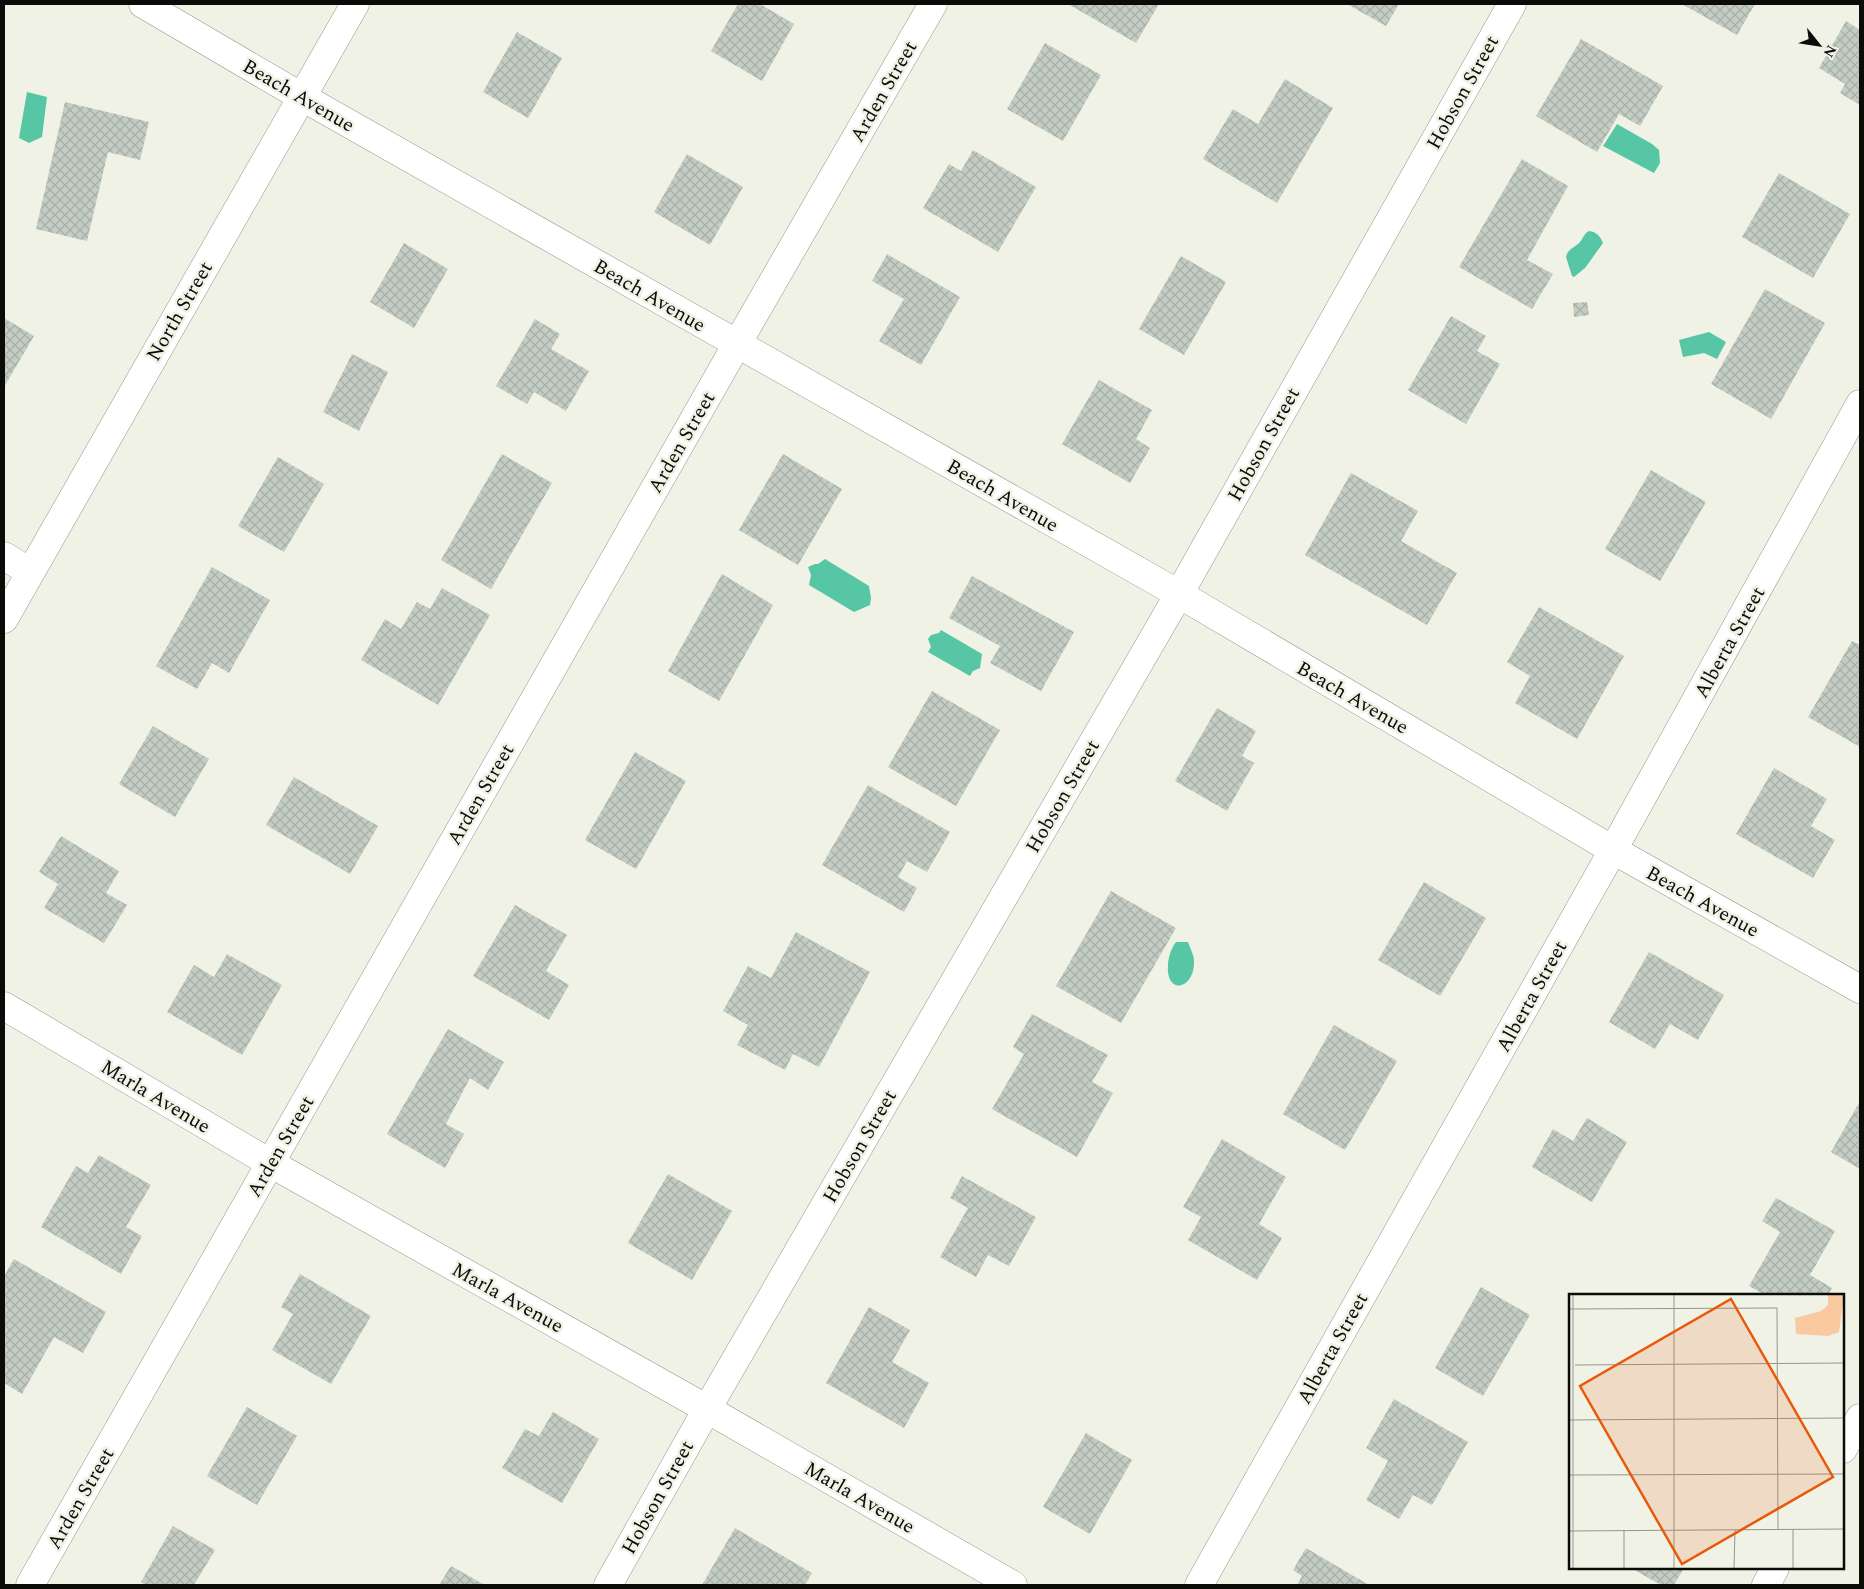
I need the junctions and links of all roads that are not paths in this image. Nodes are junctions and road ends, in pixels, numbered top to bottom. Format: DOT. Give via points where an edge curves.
graph roads {
  1 [pos="143,4"];
  2 [pos="355,4"];
  3 [pos="933,4"];
  4 [pos="1512,4"];
  5 [pos="302,97"];
  6 [pos="737,344"];
  7 [pos="1860,404"];
  8 [pos="4,556"];
  9 [pos="30,572"];
  10 [pos="1179,594"];
  11 [pos="4,619"];
  12 [pos="1613,850"];
  13 [pos="1860,989"];
  14 [pos="4,1006"];
  15 [pos="270,1163"];
  16 [pos="708,1409"];
  17 [pos="1860,1418"];
  18 [pos="1844,1447"];
  19 [pos="1774,1569"];
  20 [pos="30,1585"];
  21 [pos="608,1585"];
  22 [pos="1013,1585"];
  23 [pos="1199,1585"];
  24 [pos="1766,1585"];
  1 -- 5 [label="street, Beach Avenue"];
  2 -- 5 [label="street, North Street"];
  3 -- 6 [label="street, Arden Street"];
  4 -- 10 [label="street, Hobson Street"];
  5 -- 6 [label="street, Beach Avenue"];
  5 -- 9 [label="street, North Street"];
  6 -- 10 [label="street, Beach Avenue"];
  6 -- 15 [label="street, Arden Street"];
  7 -- 12 [label="street, Alberta Street"];
  8 -- 9 [label="street"];
  9 -- 11 [label="street, North Street"];
  10 -- 12 [label="street, Beach Avenue"];
  10 -- 16 [label="street, Hobson Street"];
  12 -- 13 [label="street, Beach Avenue"];
  12 -- 23 [label="street, Alberta Street"];
  14 -- 15 [label="street, Marla Avenue"];
  15 -- 16 [label="street, Marla Avenue"];
  15 -- 20 [label="street, Arden Street"];
  16 -- 21 [label="street, Hobson Street"];
  16 -- 22 [label="street, Marla Avenue"];
  17 -- 18 [label="street"];
  19 -- 24 [label="street"];
}
